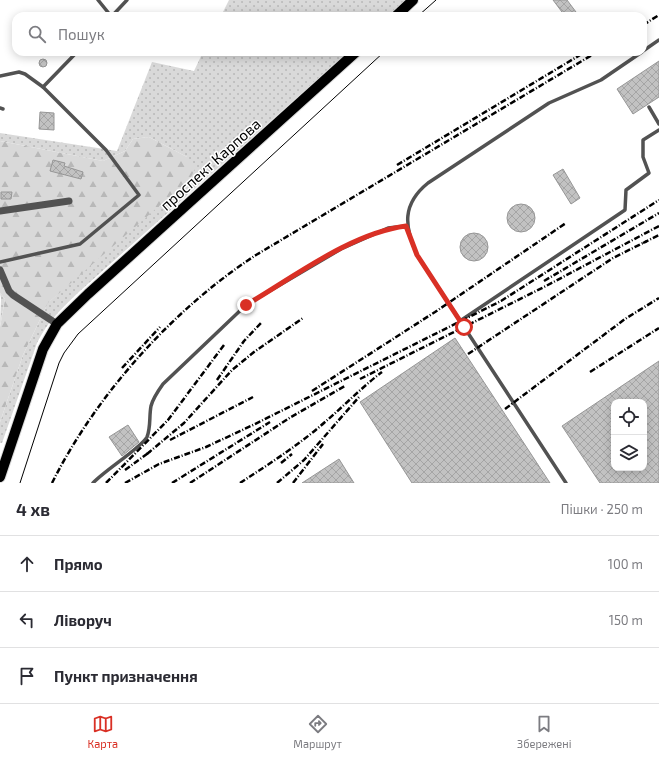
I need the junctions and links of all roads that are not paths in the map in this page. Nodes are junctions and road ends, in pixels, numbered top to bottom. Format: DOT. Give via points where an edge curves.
graph roads {
  1 [pos="98,0"];
  2 [pos="127,0"];
  3 [pos="413,0"];
  4 [pos="108,12"];
  5 [pos="115,12"];
  6 [pos="400,12"];
  7 [pos="659,40"];
  8 [pos="647,48"];
  9 [pos="73,56"];
  10 [pos="352,56"];
  11 [pos="636,56"];
  12 [pos="0,76"];
  13 [pos="43,87"];
  14 [pos="649,107"];
  15 [pos="658,119"];
  16 [pos="659,124"];
  17 [pos="659,130"];
  18 [pos="69,201"];
  19 [pos="0,211"];
  20 [pos="406,226"];
  21 [pos="0,262"];
  22 [pos="0,270"];
  23 [pos="460,322"];
  24 [pos="57,324"];
  25 [pos="0,477"];
  26 [pos="93,483"];
  27 [pos="566,483"];
  1 -- 4 [label="lane"];
  2 -- 5 [label="lane"];
  3 -- 6 [label="main road"];
  7 -- 8 [label="lane"];
  9 -- 13 [label="lane"];
  10 -- 24 [label="main road, проспект Карпова"];
  11 -- 20 [label="lane" via="602,80 549,103 428,183 416,192"];
  12 -- 13 [label="lane" via="19,72"];
  13 -- 21 [label="lane" via="106,150 140,195 80,244"];
  14 -- 15 [label="lane"];
  15 -- 16 [label="lane"];
  17 -- 23 [label="lane" via="643,140 643,157 649,173 626,190 625,210"];
  18 -- 19 [label="street"];
  20 -- 23 [label="lane" via="417,255"];
  20 -- 26 [label="lane" via="388,228 340,249 246,305 163,384 152,402 149,427 142,444"];
  22 -- 24 [label="street" via="13,295"];
  23 -- 27 [label="lane"];
  24 -- 25 [label="main road, проспект Карпова" via="42,349"];
}
